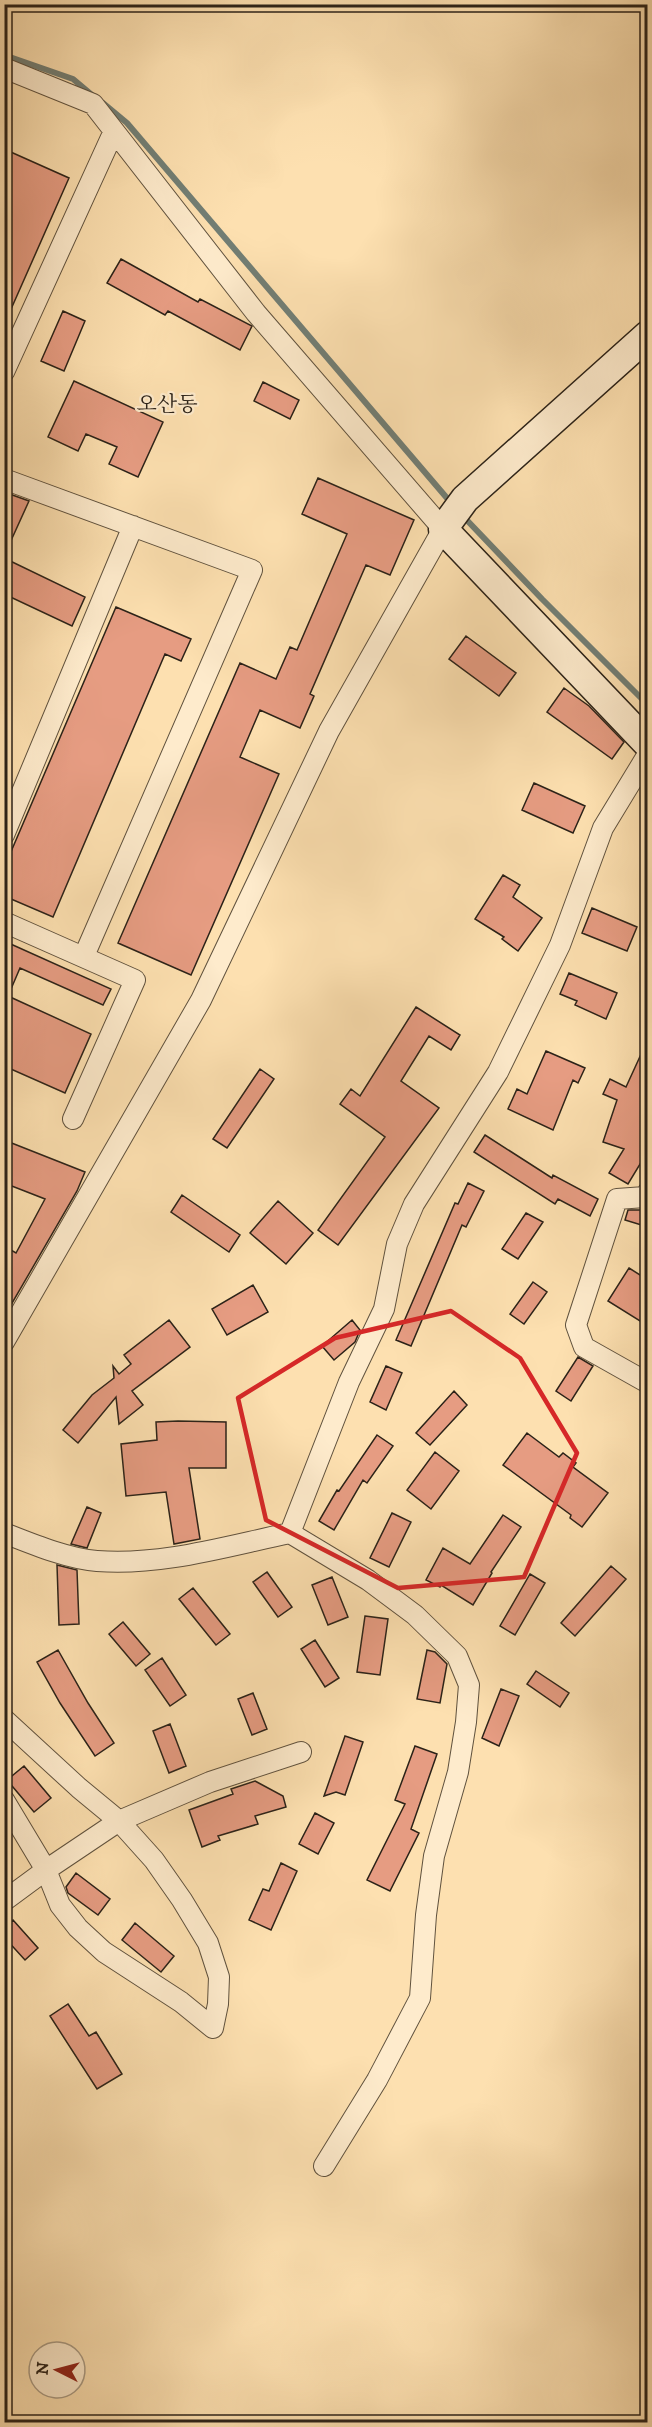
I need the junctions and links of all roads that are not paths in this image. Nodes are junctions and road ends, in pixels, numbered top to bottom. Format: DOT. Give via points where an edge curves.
graph roads {
  1 [pos="4,68"];
  2 [pos="114,131"];
  3 [pos="648,335"];
  4 [pos="4,372"];
  5 [pos="4,478"];
  6 [pos="453,515"];
  7 [pos="133,526"];
  8 [pos="648,744"];
  9 [pos="648,754"];
  10 [pos="4,835"];
  11 [pos="4,922"];
  12 [pos="84,956"];
  13 [pos="73,1119"];
  14 [pos="648,1192"];
  15 [pos="4,1342"];
  16 [pos="648,1383"];
  17 [pos="4,1533"];
  18 [pos="290,1533"];
  19 [pos="4,1719"];
  20 [pos="301,1752"];
  21 [pos="4,1800"];
  22 [pos="119,1821"];
  23 [pos="46,1870"];
  24 [pos="4,1901"];
  25 [pos="324,2166"];
  1 -- 2 [label="street" via="93,104"];
  2 -- 4 [label="street"];
  2 -- 6 [label="street" via="256,313"];
  3 -- 6 [label="street"];
  5 -- 7 [label="street"];
  6 -- 8 [label="street"];
  6 -- 15 [label="street" via="329,731 201,1000"];
  7 -- 10 [label="street"];
  7 -- 12 [label="street" via="252,570"];
  9 -- 18 [label="street" via="603,828 560,945 498,1072 414,1204 397,1244 384,1309 349,1382"];
  11 -- 12 [label="street"];
  12 -- 13 [label="street" via="135,980"];
  14 -- 16 [label="street" via="645,1197 617,1199 576,1325 584,1347"];
  17 -- 18 [label="street" via="96,1562 141,1561"];
  18 -- 25 [label="street" via="369,1580 415,1615 457,1656 469,1685 458,1772 434,1856 420,1998 377,2080"];
  19 -- 22 [label="street"];
  20 -- 22 [label="street" via="210,1782"];
  21 -- 23 [label="street"];
  22 -- 23 [label="street"];
  22 -- 23 [label="street" via="154,1860 208,1943 219,1977 213,2028 181,2002 104,1952 78,1928 60,1905"];
  23 -- 24 [label="street"];
}
